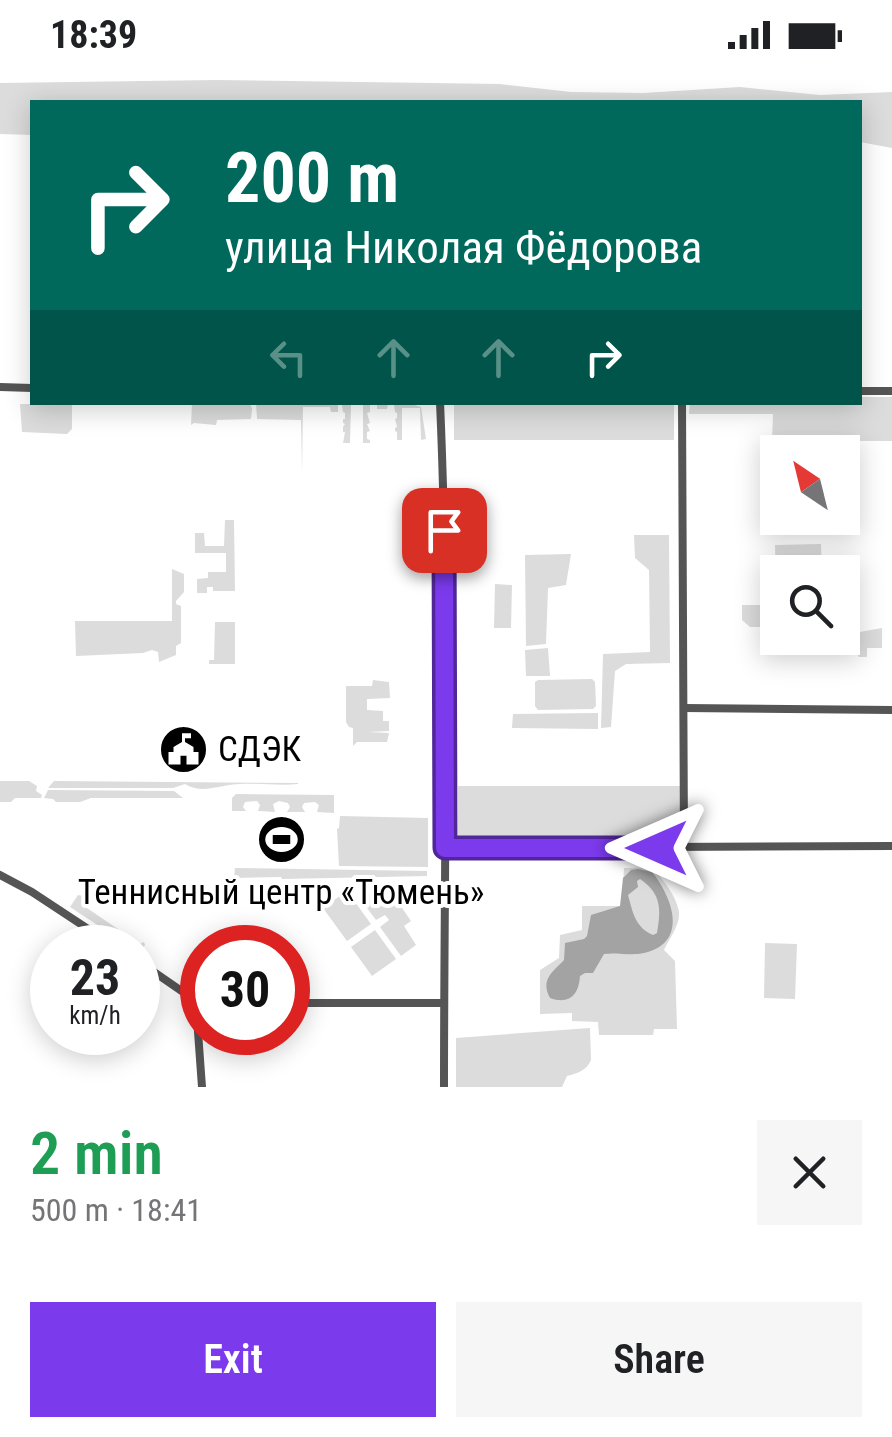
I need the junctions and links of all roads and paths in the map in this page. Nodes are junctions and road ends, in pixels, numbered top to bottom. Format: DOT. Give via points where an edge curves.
graph roads {
  1 [pos="0,388"];
  2 [pos="30,388"];
  3 [pos="862,391"];
  4 [pos="892,391"];
  5 [pos="440,405"];
  6 [pos="682,405"];
  7 [pos="684,708"];
  8 [pos="892,710"];
  9 [pos="892,846"];
  10 [pos="684,847"];
  11 [pos="445,848"];
  12 [pos="0,876"];
  13 [pos="82,925"];
  14 [pos="310,1003"];
  15 [pos="444,1004"];
  16 [pos="201,1055"];
  17 [pos="202,1087"];
  18 [pos="444,1087"];
  1 -- 2 [label="street"];
  3 -- 4 [label="street"];
  5 -- 11 [label="street"];
  6 -- 7 [label="street"];
  7 -- 8 [label="street"];
  7 -- 10 [label="street"];
  9 -- 10 [label="street"];
  10 -- 11 [label="street"];
  11 -- 15 [label="street"];
  12 -- 13 [label="street"];
  14 -- 15 [label="street"];
  15 -- 18 [label="street"];
  16 -- 17 [label="street"];
}
